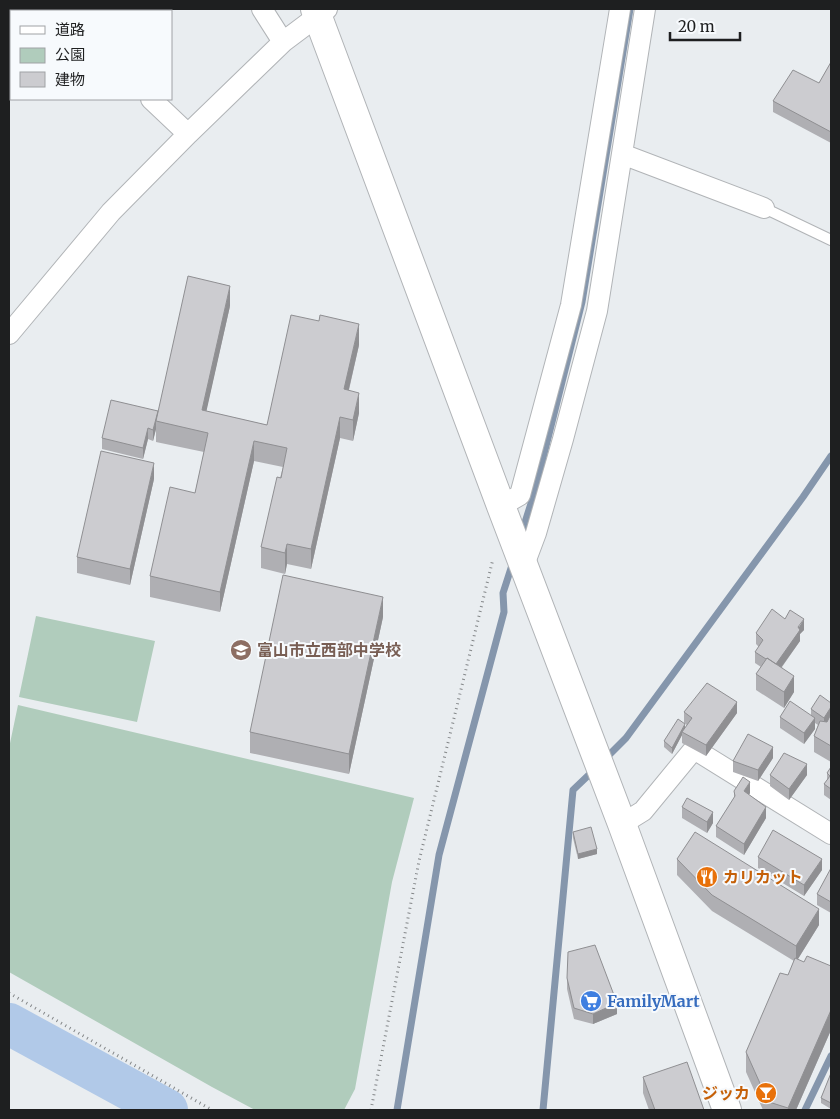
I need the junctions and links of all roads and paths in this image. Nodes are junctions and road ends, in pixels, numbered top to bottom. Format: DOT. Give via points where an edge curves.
graph roads {
  1 [pos="262,9"];
  2 [pos="620,9"];
  3 [pos="645,9"];
  4 [pos="320,11"];
  5 [pos="283,42"];
  6 [pos="152,100"];
  7 [pos="188,134"];
  8 [pos="622,154"];
  9 [pos="764,208"];
  10 [pos="831,240"];
  11 [pos="9,334"];
  12 [pos="505,516"];
  13 [pos="494,557"];
  14 [pos="524,564"];
  15 [pos="622,824"];
  16 [pos="831,834"];
  17 [pos="9,993"];
  18 [pos="212,1110"];
  19 [pos="371,1110"];
  20 [pos="727,1110"];
  1 -- 5 [label="street"];
  2 -- 12 [label="street" via="570,305 520,495"];
  3 -- 8 [label="street"];
  4 -- 5 [label="street"];
  4 -- 12 [label="street"];
  5 -- 7 [label="street"];
  6 -- 7 [label="street"];
  7 -- 11 [label="street" via="111,212"];
  8 -- 9 [label="street"];
  8 -- 14 [label="street" via="597,311 536,533"];
  9 -- 10 [label="lane"];
  12 -- 14 [label="street"];
  13 -- 19 [label="path" via="420,861"];
  14 -- 15 [label="street"];
  15 -- 16 [label="street" via="643,811 694,748"];
  15 -- 20 [label="street"];
  17 -- 18 [label="path"];
}
